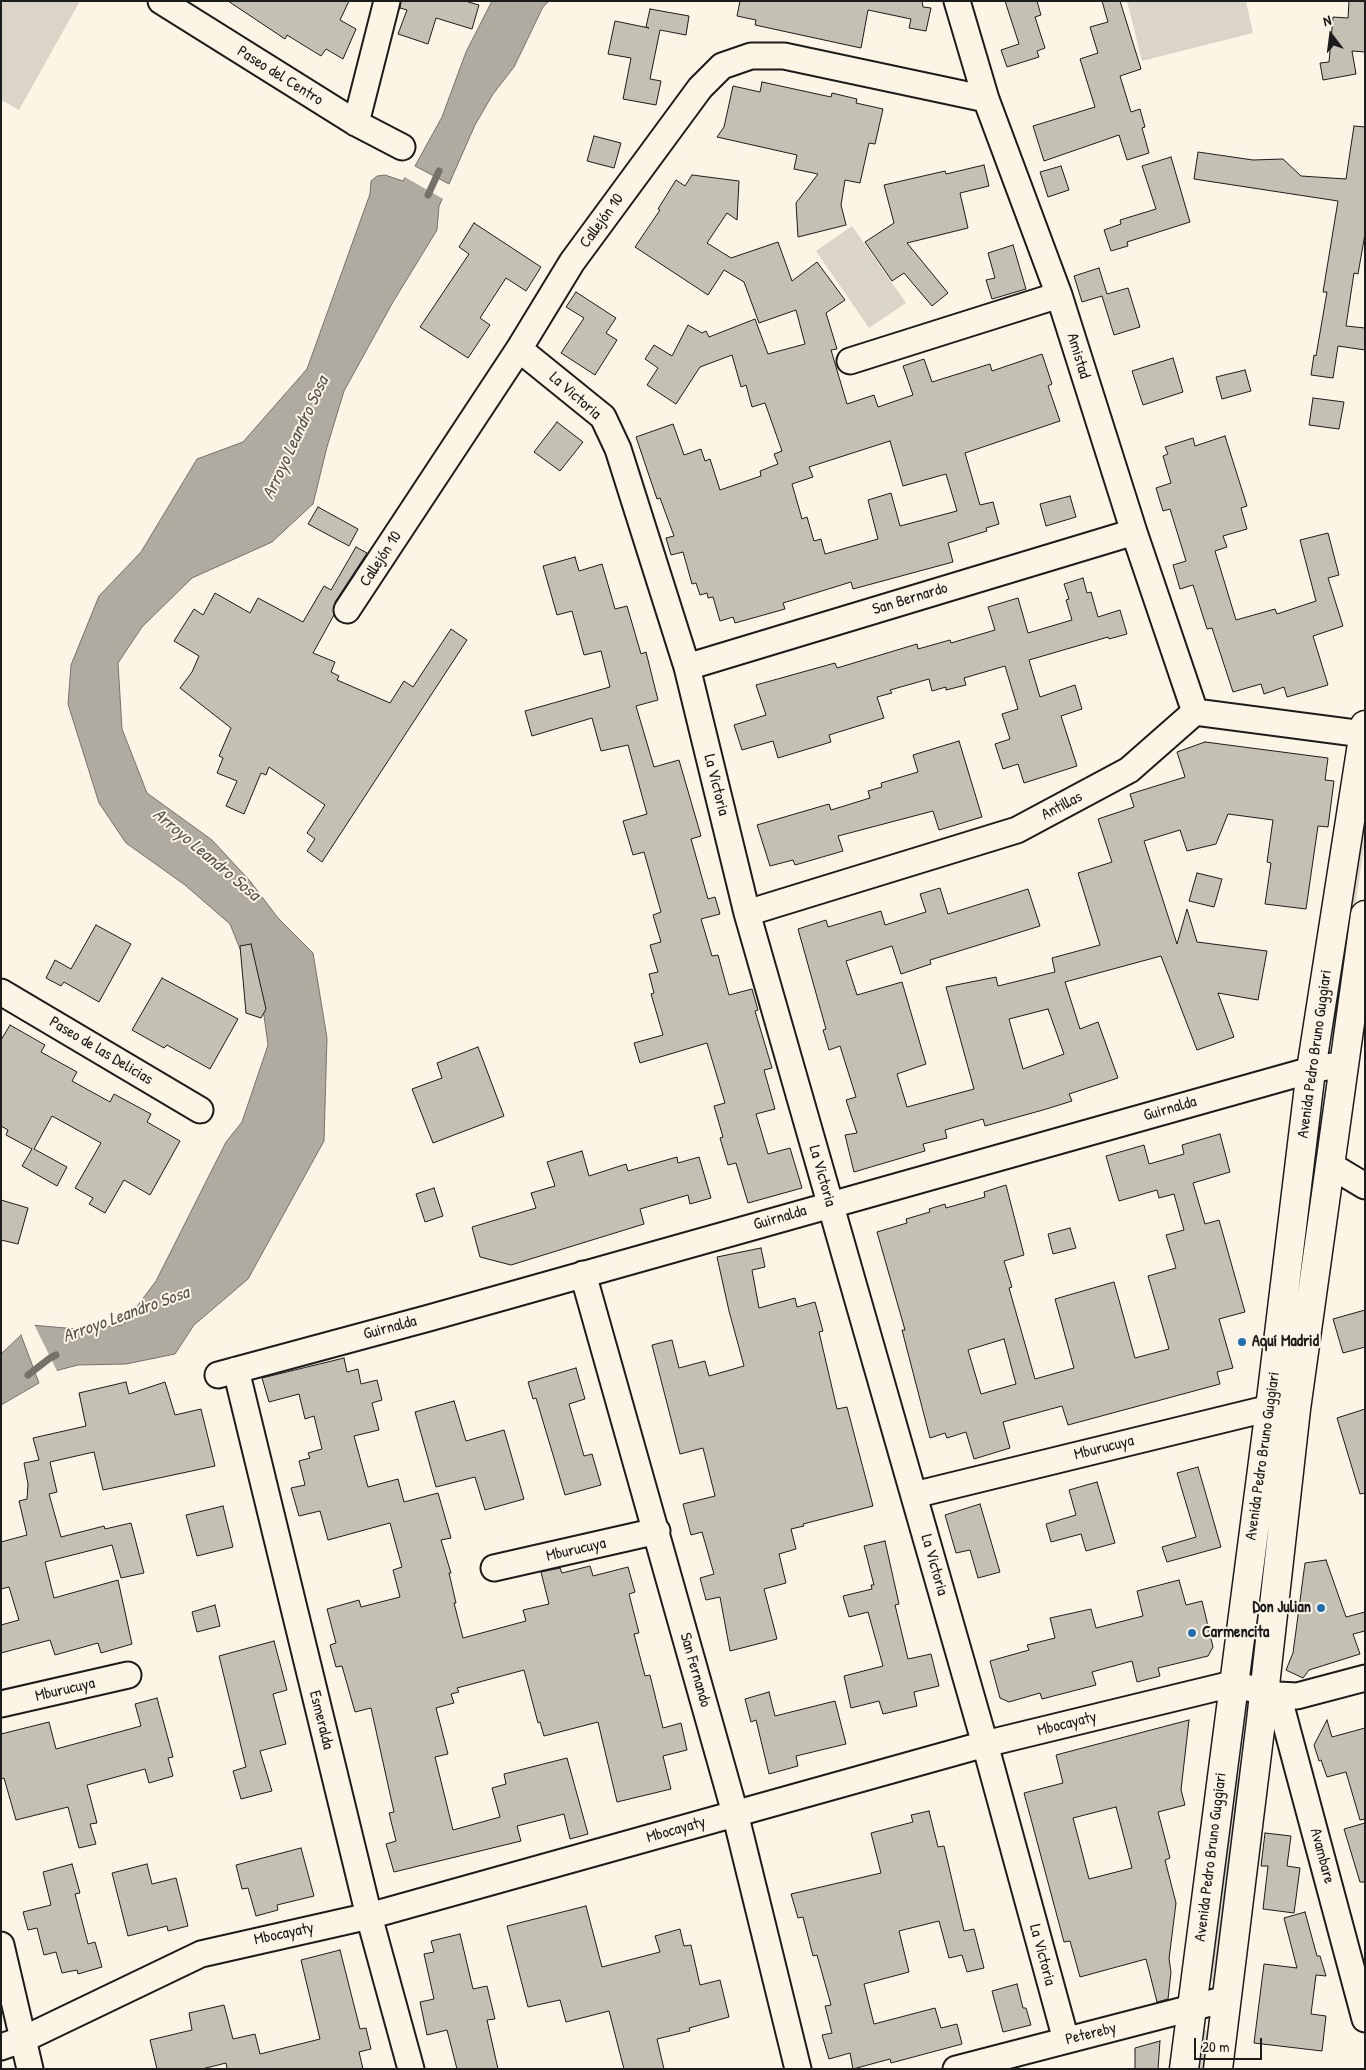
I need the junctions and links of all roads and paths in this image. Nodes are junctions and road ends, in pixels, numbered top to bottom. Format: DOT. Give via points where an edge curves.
graph roads {
  1 [pos="161,1"];
  2 [pos="387,1"];
  3 [pos="957,1"];
  4 [pos="986,99"];
  5 [pos="356,123"];
  6 [pos="402,148"];
  7 [pos="1059,294"];
  8 [pos="519,349"];
  9 [pos="850,361"];
  10 [pos="1134,532"];
  11 [pos="347,610"];
  12 [pos="687,667"];
  13 [pos="1195,712"];
  14 [pos="1364,730"];
  15 [pos="747,913"];
  16 [pos="1365,915"];
  17 [pos="1,992"];
  18 [pos="1343,1064"];
  19 [pos="1311,1070"];
  20 [pos="200,1110"];
  21 [pos="1330,1165"];
  22 [pos="1365,1186"];
  23 [pos="830,1204"];
  24 [pos="583,1274"];
  25 [pos="227,1372"];
  26 [pos="1283,1408"];
  27 [pos="914,1495"];
  28 [pos="657,1531"];
  29 [pos="494,1568"];
  30 [pos="128,1675"];
  31 [pos="1365,1678"];
  32 [pos="1232,1684"];
  33 [pos="1271,1693"];
  34 [pos="1,1704"];
  35 [pos="985,1744"];
  36 [pos="735,1813"];
  37 [pos="369,1916"];
  38 [pos="1,1945"];
  39 [pos="1226,1999"];
  40 [pos="1191,2008"];
  41 [pos="1365,2019"];
  42 [pos="1066,2040"];
  43 [pos="12,2043"];
  44 [pos="30,2069"];
  45 [pos="411,2069"];
  46 [pos="798,2069"];
  47 [pos="956,2069"];
  48 [pos="1184,2069"];
  49 [pos="1218,2069"];
  1 -- 5 [label="street, Paseo del Centro"];
  2 -- 5 [label="street"];
  3 -- 4 [label="street, Amistad"];
  4 -- 7 [label="street, Amistad"];
  4 -- 8 [label="street, Callejón 10" via="784,56 751,56 722,66 700,88 572,262"];
  5 -- 6 [label="street, Paseo del Centro"];
  7 -- 9 [label="street"];
  7 -- 10 [label="street, Amistad"];
  8 -- 11 [label="street, Callejón 10"];
  8 -- 12 [label="street, La Victoria" via="603,417 618,449"];
  10 -- 12 [label="street, San Bernardo"];
  10 -- 13 [label="street, Amistad"];
  12 -- 15 [label="street, La Victoria"];
  13 -- 14 [label="street"];
  13 -- 15 [label="street, Antillas" via="1129,770 1017,830"];
  14 -- 19 [label="main road, Avenida Pedro Bruno Guggiari"];
  15 -- 23 [label="street, La Victoria"];
  16 -- 18 [label="main road, Avenida Pedro Bruno Guggiari"];
  17 -- 20 [label="street, Paseo de las Delicias"];
  18 -- 19 [label="street, Guirnalda"];
  18 -- 21 [label="main road, Avenida Pedro Bruno Guggiari"];
  19 -- 23 [label="street, Guirnalda"];
  19 -- 26 [label="main road, Avenida Pedro Bruno Guggiari"];
  21 -- 22 [label="street"];
  21 -- 26 [label="main road, Avenida Pedro Bruno Guggiari"];
  23 -- 24 [label="street, Guirnalda"];
  23 -- 27 [label="street, La Victoria"];
  24 -- 25 [label="street, Guirnalda"];
  24 -- 28 [label="street, San Fernando"];
  25 -- 37 [label="street, Esmeralda"];
  26 -- 27 [label="street, Mburucuya"];
  26 -- 32 [label="main road, Avenida Pedro Bruno Guggiari"];
  26 -- 33 [label="main road, Avenida Pedro Bruno Guggiari"];
  27 -- 35 [label="street, La Victoria"];
  28 -- 29 [label="street, Mburucuya"];
  28 -- 36 [label="street, San Fernando"];
  30 -- 34 [label="street, Mburucuya"];
  31 -- 33 [label="street, Mbocayaty" via="1297,1696"];
  32 -- 33 [label="street, Mbocayaty"];
  32 -- 35 [label="street, Mbocayaty"];
  32 -- 40 [label="main road, Avenida Pedro Bruno Guggiari"];
  33 -- 39 [label="main road, Avenida Pedro Bruno Guggiari"];
  33 -- 41 [label="street, Avambare"];
  35 -- 36 [label="street, Mbocayaty"];
  35 -- 42 [label="street, La Victoria"];
  36 -- 37 [label="street, Mbocayaty"];
  36 -- 46 [label="street, San Fernando"];
  37 -- 43 [label="street, Mbocayaty" via="201,1954"];
  37 -- 45 [label="street, Esmeralda"];
  38 -- 43 [label="street"];
  39 -- 40 [label="street, Petereby"];
  39 -- 49 [label="main road, Avenida Pedro Bruno Guggiari"];
  40 -- 42 [label="street, Petereby"];
  40 -- 48 [label="main road, Avenida Pedro Bruno Guggiari"];
  42 -- 47 [label="street, Petereby"];
  43 -- 44 [label="street"];
}
